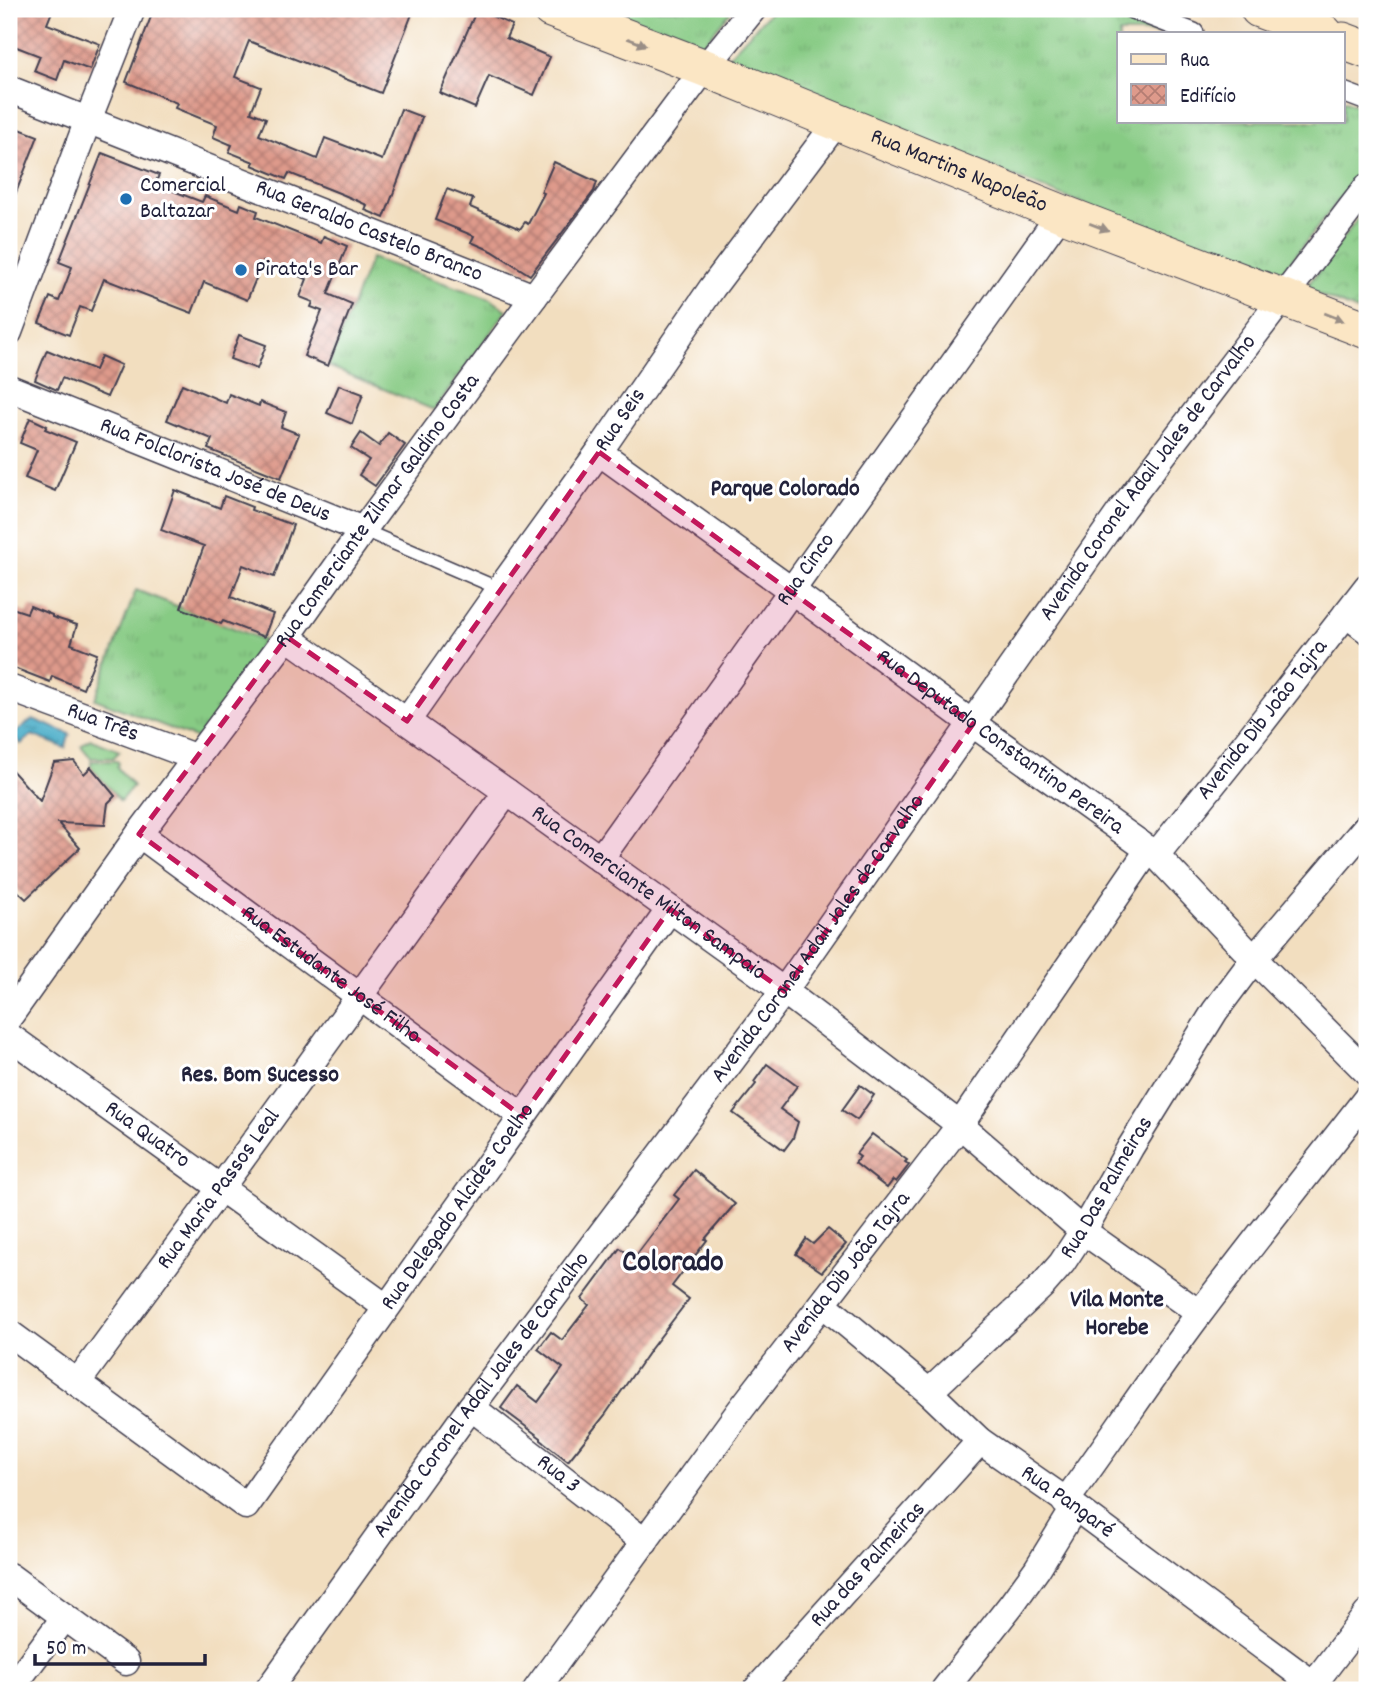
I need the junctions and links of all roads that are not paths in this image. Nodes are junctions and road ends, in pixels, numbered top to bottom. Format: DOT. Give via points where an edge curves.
graph roads {
  1 [pos="132,9"];
  2 [pos="551,9"];
  3 [pos="753,9"];
  4 [pos="1132,9"];
  5 [pos="1259,9"];
  6 [pos="1191,32"];
  7 [pos="1321,32"];
  8 [pos="1344,41"];
  9 [pos="1367,50"];
  10 [pos="705,68"];
  11 [pos="9,89"];
  12 [pos="1344,92"];
  13 [pos="1367,101"];
  14 [pos="88,120"];
  15 [pos="837,122"];
  16 [pos="1367,187"];
  17 [pos="1061,213"];
  18 [pos="534,296"];
  19 [pos="1284,297"];
  20 [pos="1367,330"];
  21 [pos="9,332"];
  22 [pos="9,388"];
  23 [pos="599,452"];
  24 [pos="363,530"];
  25 [pos="1367,587"];
  26 [pos="500,589"];
  27 [pos="791,590"];
  28 [pos="1346,614"];
  29 [pos="1367,630"];
  30 [pos="287,637"];
  31 [pos="9,688"];
  32 [pos="407,722"];
  33 [pos="973,724"];
  34 [pos="197,758"];
  35 [pos="507,792"];
  36 [pos="1367,825"];
  37 [pos="139,834"];
  38 [pos="1153,852"];
  39 [pos="600,859"];
  40 [pos="670,909"];
  41 [pos="1254,959"];
  42 [pos="784,991"];
  43 [pos="359,995"];
  44 [pos="9,1017"];
  45 [pos="9,1036"];
  46 [pos="1367,1072"];
  47 [pos="1367,1098"];
  48 [pos="522,1116"];
  49 [pos="960,1125"];
  50 [pos="220,1189"];
  51 [pos="1083,1231"];
  52 [pos="823,1304"];
  53 [pos="386,1307"];
  54 [pos="1199,1313"];
  55 [pos="9,1333"];
  56 [pos="77,1383"];
  57 [pos="929,1392"];
  58 [pos="471,1407"];
  59 [pos="980,1441"];
  60 [pos="1070,1505"];
  61 [pos="645,1542"];
  62 [pos="9,1576"];
  63 [pos="1367,1614"];
  64 [pos="65,1617"];
  65 [pos="126,1661"];
  66 [pos="1314,1688"];
  67 [pos="10,1690"];
  68 [pos="268,1690"];
  69 [pos="536,1690"];
  70 [pos="756,1690"];
  71 [pos="944,1690"];
  1 -- 14 [label="street"];
  2 -- 10 [label="main road, Rua Martins Napoleão, one-way"];
  3 -- 10 [label="street, Rua Comerciante Zilmar Galdino Costa"];
  4 -- 6 [label="street"];
  5 -- 7 [label="main road"];
  8 -- 9 [label="main road"];
  10 -- 15 [label="main road, Rua Martins Napoleão"];
  10 -- 18 [label="street, Rua Comerciante Zilmar Galdino Costa"];
  11 -- 14 [label="street, Rua Geraldo Castelo Branco"];
  12 -- 13 [label="street"];
  14 -- 18 [label="street, Rua Geraldo Castelo Branco"];
  14 -- 21 [label="street"];
  15 -- 17 [label="main road, Rua Martins Napoleão"];
  15 -- 23 [label="street, Rua Seis" via="712,288"];
  16 -- 19 [label="street, Avenida Coronel Adail Jales de Carvalho"];
  17 -- 19 [label="main road, Rua Martins Napoleão, one-way"];
  17 -- 27 [label="street, Rua Cinco"];
  18 -- 24 [label="street, Rua Comerciante Zilmar Galdino Costa"];
  19 -- 20 [label="main road, Rua Martins Napoleão, one-way"];
  19 -- 33 [label="street, Avenida Coronel Adail Jales de Carvalho" via="1122,509"];
  22 -- 24 [label="street, Rua Folclorista José de Deus"];
  23 -- 26 [label="street, Rua Seis"];
  23 -- 27 [label="street, Rua Deputado Constantino Pereira"];
  24 -- 26 [label="lane, Rua Folclorista José de Deus"];
  24 -- 30 [label="street, Rua Comerciante Zilmar Galdino Costa"];
  25 -- 28 [label="street, Avenida Dib João Tajra"];
  26 -- 32 [label="street, Rua Seis"];
  27 -- 33 [label="street, Rua Deputado Constantino Pereira"];
  27 -- 39 [label="street, Rua Cinco"];
  28 -- 29 [label="street"];
  28 -- 38 [label="street, Avenida Dib João Tajra"];
  30 -- 32 [label="street, Rua Comerciante Milton Sampaio"];
  30 -- 34 [label="street, Rua Comerciante Zilmar Galdino Costa"];
  31 -- 34 [label="street, Rua Três"];
  32 -- 35 [label="street, Rua Comerciante Milton Sampaio"];
  33 -- 38 [label="street, Rua Deputado Constantino Pereira"];
  33 -- 42 [label="street, Avenida Coronel Adail Jales de Carvalho"];
  34 -- 37 [label="street, Rua Comerciante Zilmar Galdino Costa"];
  35 -- 39 [label="street, Rua Comerciante Milton Sampaio"];
  35 -- 43 [label="street, Rua Maria Passos Leal"];
  36 -- 41 [label="street"];
  37 -- 43 [label="street, Rua Estudante José Filho"];
  37 -- 44 [label="street, Rua Comerciante Zilmar Galdino Costa"];
  38 -- 41 [label="street, Rua Deputado Constantino Pereira"];
  38 -- 49 [label="street, Avenida Dib João Tajra"];
  39 -- 40 [label="street, Rua Comerciante Milton Sampaio"];
  40 -- 42 [label="street, Rua Comerciante Milton Sampaio"];
  40 -- 48 [label="street, Rua Delegado Alcides Coelho"];
  41 -- 46 [label="street, Rua Deputado Constantino Pereira"];
  41 -- 51 [label="street, Rua Das Palmeiras" via="1214,1011"];
  42 -- 49 [label="street, Rua Comerciante Milton Sampaio"];
  42 -- 58 [label="street, Avenida Coronel Adail Jales de Carvalho"];
  43 -- 48 [label="street, Rua Estudante José Filho"];
  43 -- 50 [label="street, Rua Maria Passos Leal"];
  45 -- 50 [label="street, Rua Quatro"];
  47 -- 54 [label="street"];
  48 -- 53 [label="street, Rua Delegado Alcides Coelho"];
  49 -- 51 [label="street, Rua Comerciante Milton Sampaio"];
  49 -- 52 [label="street, Avenida Dib João Tajra"];
  50 -- 53 [label="street, Rua Quatro"];
  50 -- 56 [label="street, Rua Maria Passos Leal"];
  51 -- 54 [label="street, Rua Comerciante Milton Sampaio"];
  51 -- 57 [label="street, Rua Das Palmeiras" via="1042,1286"];
  52 -- 57 [label="street, Rua Pangaré"];
  52 -- 61 [label="street, Avenida Dib João Tajra"];
  53 -- 56 [label="street, Rua Delegado Alcides Coelho" via="246,1506"];
  54 -- 60 [label="street" via="1136,1399"];
  55 -- 56 [label="street"];
  57 -- 59 [label="street, Rua Pangaré"];
  58 -- 61 [label="street, Rua 3"];
  58 -- 68 [label="street, Avenida Coronel Adail Jales de Carvalho"];
  59 -- 60 [label="street, Rua Pangaré"];
  59 -- 70 [label="street, Rua das Palmeiras"];
  60 -- 66 [label="street, Rua Pangaré"];
  60 -- 71 [label="street" via="1024,1587"];
  61 -- 69 [label="street, Avenida Dib João Tajra"];
  62 -- 64 [label="street"];
  63 -- 66 [label="street"];
  64 -- 65 [label="street"];
  64 -- 67 [label="street"];
}
